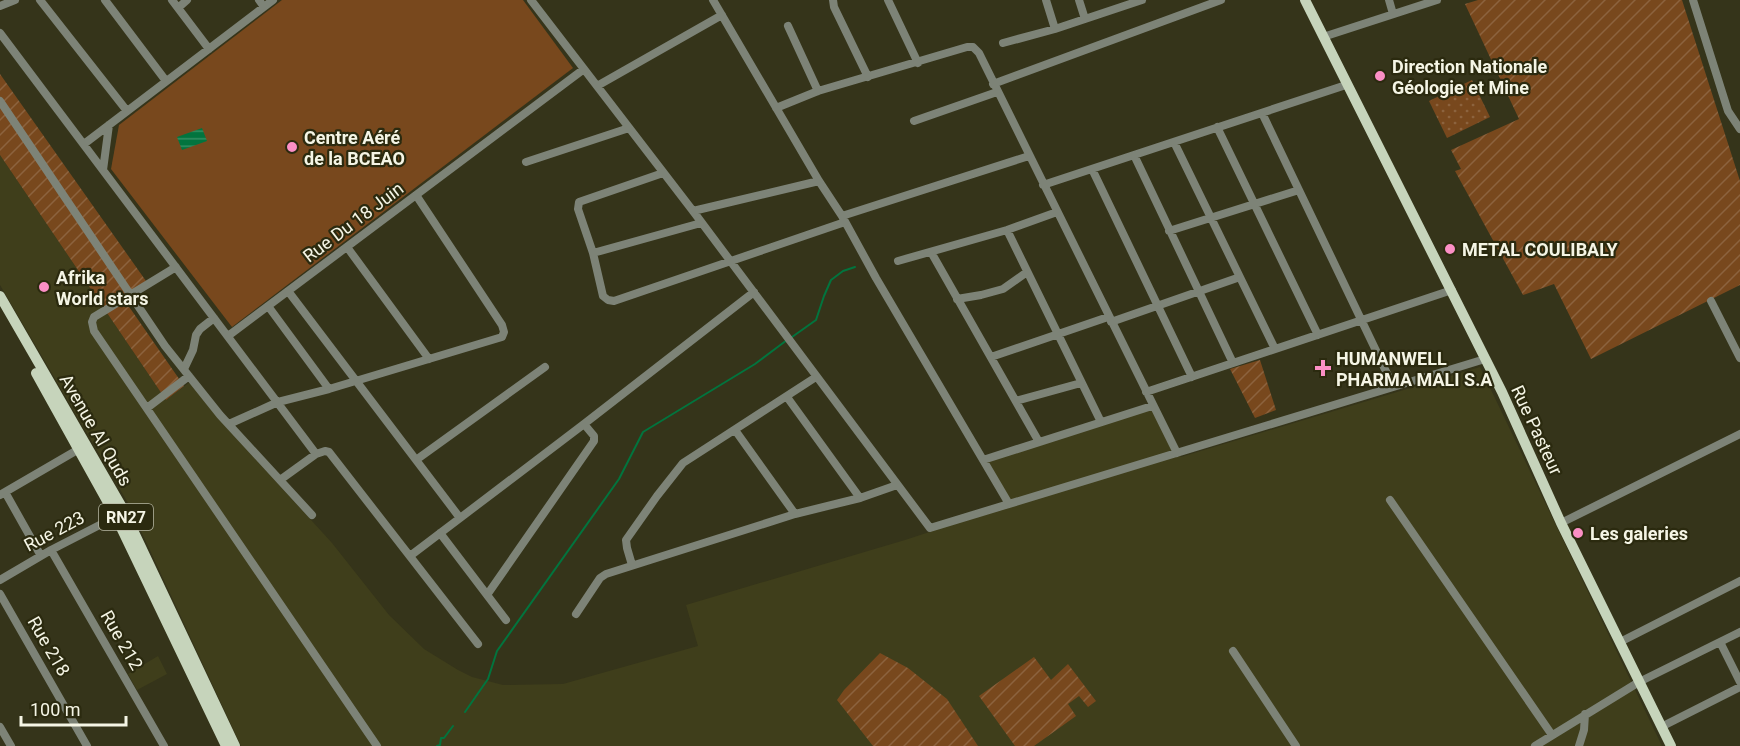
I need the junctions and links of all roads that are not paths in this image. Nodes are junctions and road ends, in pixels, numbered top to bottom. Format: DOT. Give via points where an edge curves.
graph roads {
  1 [pos="15,0"];
  2 [pos="40,0"];
  3 [pos="105,0"];
  4 [pos="172,0"];
  5 [pos="187,0"];
  6 [pos="273,0"];
  7 [pos="531,0"];
  8 [pos="713,0"];
  9 [pos="833,0"];
  10 [pos="888,0"];
  11 [pos="1046,0"];
  12 [pos="1079,0"];
  13 [pos="1142,0"];
  14 [pos="1221,0"];
  15 [pos="1305,0"];
  16 [pos="1389,0"];
  17 [pos="1437,0"];
  18 [pos="1693,0"];
  19 [pos="1206,2"];
  20 [pos="261,4"];
  21 [pos="0,6"];
  22 [pos="178,8"];
  23 [pos="1394,14"];
  24 [pos="722,15"];
  25 [pos="1085,19"];
  26 [pos="788,26"];
  27 [pos="1055,29"];
  28 [pos="0,33"];
  29 [pos="1323,37"];
  30 [pos="1003,43"];
  31 [pos="209,49"];
  32 [pos="918,63"];
  33 [pos="584,69"];
  34 [pos="868,76"];
  35 [pos="166,81"];
  36 [pos="1346,85"];
  37 [pos="597,86"];
  38 [pos="995,88"];
  39 [pos="818,92"];
  40 [pos="0,101"];
  41 [pos="776,108"];
  42 [pos="127,111"];
  43 [pos="3,113"];
  44 [pos="1262,113"];
  45 [pos="914,121"];
  46 [pos="109,125"];
  47 [pos="629,128"];
  48 [pos="1217,128"];
  49 [pos="1740,129"];
  50 [pos="1174,142"];
  51 [pos="84,144"];
  52 [pos="1134,155"];
  53 [pos="1029,156"];
  54 [pos="525,162"];
  55 [pos="1092,169"];
  56 [pos="103,170"];
  57 [pos="663,173"];
  58 [pos="819,181"];
  59 [pos="1043,185"];
  60 [pos="1299,190"];
  61 [pos="416,195"];
  62 [pos="1254,204"];
  63 [pos="693,212"];
  64 [pos="1057,212"];
  65 [pos="1211,218"];
  66 [pos="844,219"];
  67 [pos="701,223"];
  68 [pos="1007,230"];
  69 [pos="1169,231"];
  70 [pos="347,246"];
  71 [pos="932,252"];
  72 [pos="593,253"];
  73 [pos="898,261"];
  74 [pos="731,262"];
  75 [pos="176,267"];
  76 [pos="1027,272"];
  77 [pos="1240,278"];
  78 [pos="1452,290"];
  79 [pos="288,291"];
  80 [pos="1198,291"];
  81 [pos="754,292"];
  82 [pos="0,296"];
  83 [pos="130,296"];
  84 [pos="957,299"];
  85 [pos="1711,301"];
  86 [pos="1157,305"];
  87 [pos="268,306"];
  88 [pos="0,310"];
  89 [pos="214,318"];
  90 [pos="1110,319"];
  91 [pos="1361,320"];
  92 [pos="1058,334"];
  93 [pos="1318,335"];
  94 [pos="228,336"];
  95 [pos="1275,349"];
  96 [pos="991,357"];
  97 [pos="1740,358"];
  98 [pos="429,359"];
  99 [pos="1485,359"];
  100 [pos="1233,363"];
  101 [pos="545,367"];
  102 [pos="187,373"];
  103 [pos="816,377"];
  104 [pos="1192,377"];
  105 [pos="356,381"];
  106 [pos="1081,382"];
  107 [pos="1393,386"];
  108 [pos="329,389"];
  109 [pos="1146,392"];
  110 [pos="787,397"];
  111 [pos="1016,401"];
  112 [pos="278,402"];
  113 [pos="1152,406"];
  114 [pos="147,408"];
  115 [pos="1101,422"];
  116 [pos="229,424"];
  117 [pos="584,424"];
  118 [pos="735,430"];
  119 [pos="1740,434"];
  120 [pos="1039,442"];
  121 [pos="79,449"];
  122 [pos="1177,453"];
  123 [pos="316,454"];
  124 [pos="416,460"];
  125 [pos="982,460"];
  126 [pos="280,480"];
  127 [pos="897,485"];
  128 [pos="2,493"];
  129 [pos="860,498"];
  130 [pos="1390,500"];
  131 [pos="1009,504"];
  132 [pos="120,514"];
  133 [pos="795,514"];
  134 [pos="312,515"];
  135 [pos="460,518"];
  136 [pos="1561,523"];
  137 [pos="440,533"];
  138 [pos="51,550"];
  139 [pos="41,556"];
  140 [pos="410,556"];
  141 [pos="632,565"];
  142 [pos="0,579"];
  143 [pos="1740,581"];
  144 [pos="0,594"];
  145 [pos="486,595"];
  146 [pos="576,614"];
  147 [pos="506,620"];
  148 [pos="1740,632"];
  149 [pos="1620,642"];
  150 [pos="1720,642"];
  151 [pos="478,644"];
  152 [pos="1233,651"];
  153 [pos="1639,682"];
  154 [pos="1740,682"];
  155 [pos="1740,687"];
  156 [pos="1585,714"];
  157 [pos="0,727"];
  158 [pos="1661,727"];
  159 [pos="1552,735"];
  160 [pos="228,744"];
  161 [pos="11,746"];
  162 [pos="87,746"];
  163 [pos="164,746"];
  164 [pos="377,746"];
  165 [pos="1296,746"];
  166 [pos="1535,746"];
  167 [pos="1579,746"];
  168 [pos="1671,746"];
  1 -- 21 [label="street"];
  2 -- 42 [label="street"];
  3 -- 35 [label="street"];
  4 -- 22 [label="street"];
  5 -- 22 [label="street"];
  6 -- 20 [label="street"];
  7 -- 33 [label="street"];
  8 -- 24 [label="street"];
  9 -- 34 [label="street"];
  10 -- 32 [label="street"];
  11 -- 27 [label="street"];
  12 -- 25 [label="street"];
  13 -- 25 [label="street"];
  14 -- 19 [label="street"];
  15 -- 29 [label="main road, Rue Pasteur"];
  16 -- 23 [label="street"];
  17 -- 23 [label="street"];
  18 -- 49 [label="street" via="1728,111"];
  19 -- 38 [label="street"];
  20 -- 31 [label="street"];
  22 -- 31 [label="street"];
  23 -- 29 [label="street"];
  24 -- 37 [label="street"];
  24 -- 41 [label="street"];
  25 -- 27 [label="street"];
  26 -- 39 [label="street"];
  27 -- 30 [label="street"];
  28 -- 51 [label="street"];
  29 -- 36 [label="main road, Rue Pasteur"];
  31 -- 35 [label="street"];
  32 -- 34 [label="street"];
  32 -- 38 [label="street" via="973,47"];
  33 -- 37 [label="street"];
  33 -- 61 [label="street, Rue Du 18 Juin"];
  34 -- 39 [label="street"];
  35 -- 42 [label="street"];
  36 -- 44 [label="street"];
  36 -- 78 [label="main road, Rue Pasteur"];
  37 -- 47 [label="street"];
  38 -- 45 [label="street"];
  38 -- 53 [label="street"];
  39 -- 41 [label="street"];
  40 -- 43 [label="street"];
  41 -- 58 [label="street"];
  42 -- 46 [label="street"];
  43 -- 83 [label="street"];
  44 -- 48 [label="street"];
  44 -- 60 [label="street"];
  46 -- 51 [label="street"];
  46 -- 56 [label="street"];
  47 -- 54 [label="street"];
  47 -- 57 [label="street"];
  48 -- 50 [label="street"];
  48 -- 62 [label="street"];
  50 -- 52 [label="street"];
  50 -- 65 [label="street"];
  51 -- 56 [label="street"];
  52 -- 55 [label="street"];
  52 -- 69 [label="street"];
  53 -- 59 [label="street"];
  53 -- 66 [label="street"];
  55 -- 59 [label="street"];
  55 -- 86 [label="street"];
  56 -- 75 [label="street"];
  57 -- 63 [label="street"];
  57 -- 72 [label="street" via="579,202"];
  58 -- 63 [label="street"];
  58 -- 66 [label="street"];
  59 -- 64 [label="street"];
  60 -- 62 [label="street"];
  60 -- 91 [label="street"];
  61 -- 70 [label="street, Rue Du 18 Juin"];
  61 -- 98 [label="street" via="504,332 502,337"];
  62 -- 65 [label="street"];
  62 -- 93 [label="street"];
  63 -- 67 [label="street"];
  64 -- 68 [label="street"];
  64 -- 90 [label="street"];
  65 -- 69 [label="street"];
  65 -- 77 [label="street"];
  66 -- 74 [label="street"];
  66 -- 125 [label="street"];
  67 -- 72 [label="street"];
  67 -- 74 [label="street"];
  68 -- 71 [label="street"];
  68 -- 76 [label="street"];
  69 -- 80 [label="street"];
  70 -- 79 [label="street, Rue Du 18 Juin"];
  70 -- 98 [label="street"];
  71 -- 73 [label="street"];
  71 -- 84 [label="street"];
  72 -- 74 [label="street" via="603,296 614,302"];
  74 -- 81 [label="street"];
  75 -- 83 [label="street"];
  75 -- 89 [label="street"];
  76 -- 84 [label="street" via="1003,289"];
  76 -- 92 [label="street"];
  77 -- 80 [label="street"];
  77 -- 95 [label="street"];
  78 -- 91 [label="street"];
  78 -- 99 [label="main road, Rue Pasteur"];
  79 -- 87 [label="street, Rue Du 18 Juin"];
  79 -- 105 [label="street"];
  80 -- 86 [label="street"];
  80 -- 100 [label="street"];
  81 -- 103 [label="street"];
  81 -- 117 [label="street"];
  82 -- 132 [label="main road, Avenue Al Quds / RN27"];
  83 -- 102 [label="street"];
  83 -- 114 [label="street" via="92,322 94,331"];
  84 -- 96 [label="street"];
  85 -- 97 [label="street"];
  86 -- 90 [label="street"];
  86 -- 104 [label="street"];
  87 -- 94 [label="street, Rue Du 18 Juin"];
  87 -- 108 [label="street"];
  88 -- 121 [label="main road, Avenue Al Quds / RN27"];
  89 -- 94 [label="street"];
  89 -- 102 [label="street" via="196,335"];
  90 -- 92 [label="street"];
  90 -- 109 [label="street"];
  91 -- 93 [label="street"];
  91 -- 107 [label="street"];
  92 -- 96 [label="street"];
  92 -- 106 [label="street"];
  93 -- 95 [label="street"];
  94 -- 112 [label="street"];
  95 -- 100 [label="street"];
  96 -- 111 [label="street"];
  98 -- 105 [label="street"];
  99 -- 107 [label="street"];
  99 -- 136 [label="main road, Rue Pasteur"];
  100 -- 104 [label="street"];
  101 -- 124 [label="street"];
  102 -- 114 [label="street"];
  102 -- 116 [label="street"];
  103 -- 110 [label="street"];
  103 -- 127 [label="street"];
  104 -- 109 [label="street"];
  105 -- 108 [label="street"];
  105 -- 124 [label="street"];
  106 -- 111 [label="street"];
  106 -- 115 [label="street"];
  107 -- 122 [label="street"];
  108 -- 112 [label="street"];
  109 -- 113 [label="street"];
  110 -- 118 [label="street"];
  110 -- 129 [label="street"];
  111 -- 120 [label="street"];
  112 -- 116 [label="street"];
  112 -- 123 [label="street"];
  113 -- 115 [label="street"];
  113 -- 122 [label="street"];
  114 -- 164 [label="street"];
  115 -- 120 [label="street"];
  116 -- 126 [label="street"];
  117 -- 135 [label="street"];
  117 -- 145 [label="street" via="594,441"];
  118 -- 133 [label="street"];
  118 -- 141 [label="street" via="683,464 657,496 626,540"];
  119 -- 136 [label="street"];
  120 -- 125 [label="street"];
  121 -- 128 [label="street"];
  121 -- 132 [label="main road, Avenue Al Quds / RN27"];
  122 -- 131 [label="street"];
  123 -- 126 [label="street"];
  123 -- 140 [label="street" via="329,452"];
  124 -- 135 [label="street"];
  125 -- 131 [label="street"];
  126 -- 134 [label="street"];
  127 -- 129 [label="street"];
  127 -- 131 [label="street" via="930,528"];
  128 -- 139 [label="street"];
  129 -- 133 [label="street"];
  130 -- 159 [label="street"];
  132 -- 138 [label="street, Rue 223"];
  132 -- 160 [label="main road, Avenue Al Quds / RN27"];
  133 -- 141 [label="street"];
  135 -- 137 [label="street"];
  136 -- 149 [label="main road, Rue Pasteur"];
  137 -- 140 [label="street"];
  137 -- 145 [label="street"];
  138 -- 139 [label="street, Rue 223"];
  138 -- 163 [label="street, Rue 212"];
  139 -- 142 [label="street, Rue 223"];
  140 -- 151 [label="street"];
  141 -- 146 [label="street" via="600,578"];
  143 -- 149 [label="street"];
  144 -- 162 [label="street, Rue 218"];
  145 -- 147 [label="street"];
  148 -- 150 [label="street"];
  149 -- 153 [label="main road, Rue Pasteur"];
  150 -- 153 [label="street"];
  150 -- 154 [label="street"];
  152 -- 165 [label="street"];
  153 -- 156 [label="street"];
  153 -- 158 [label="main road, Rue Pasteur"];
  155 -- 158 [label="street"];
  156 -- 159 [label="street"];
  156 -- 167 [label="street"];
  157 -- 161 [label="street"];
  158 -- 168 [label="main road, Rue Pasteur"];
  159 -- 166 [label="street"];
}
